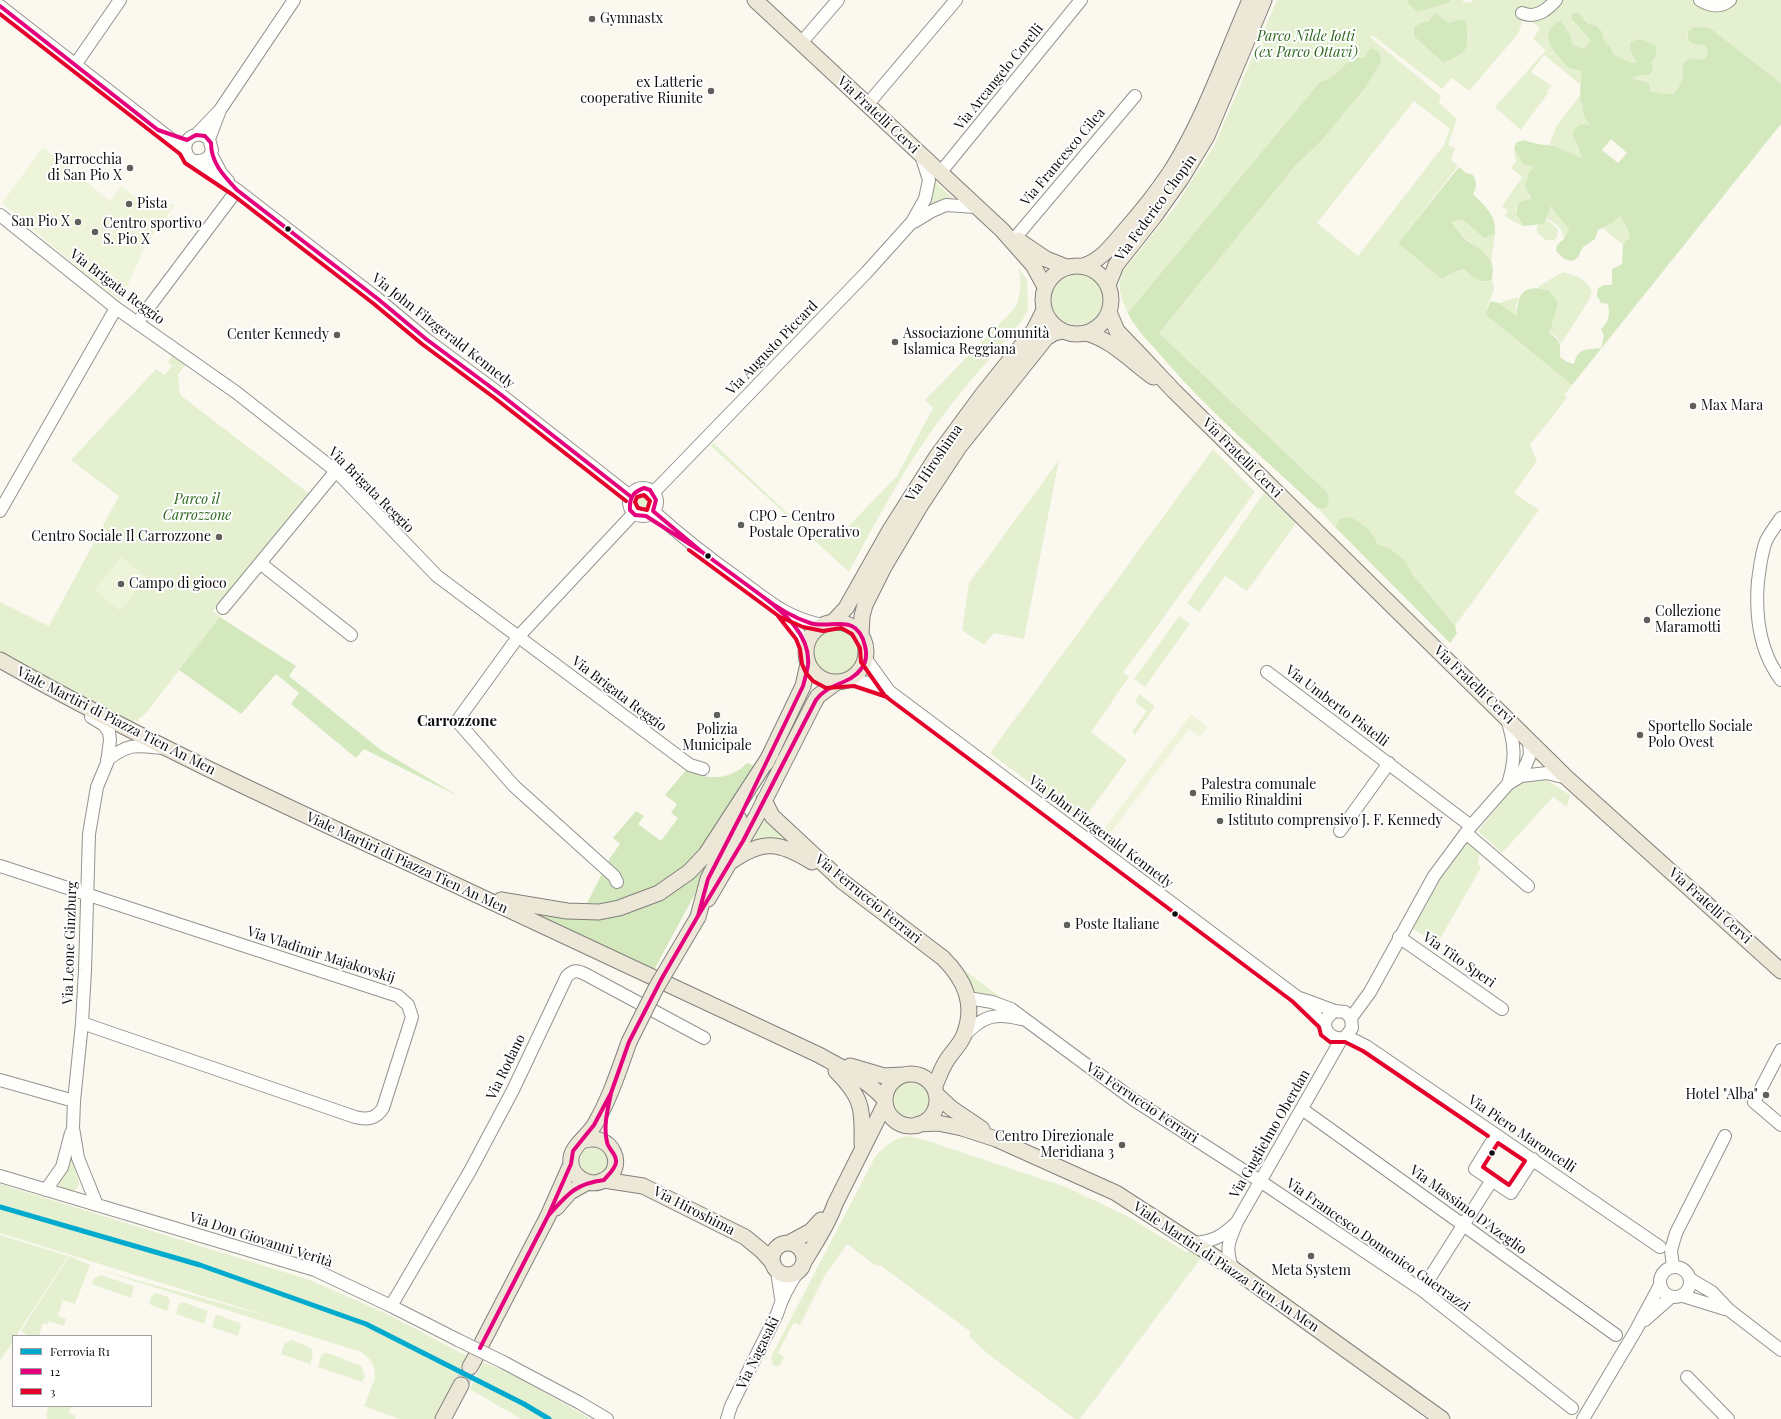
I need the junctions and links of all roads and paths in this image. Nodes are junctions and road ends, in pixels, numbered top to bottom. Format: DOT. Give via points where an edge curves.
graph roads {
  1 [pos="120,0"];
  2 [pos="294,0"];
  3 [pos="755,0"];
  4 [pos="838,0"];
  5 [pos="956,0"];
  6 [pos="1081,0"];
  7 [pos="1250,0"];
  8 [pos="1264,0"];
  9 [pos="1556,0"];
  10 [pos="1700,0"];
  11 [pos="1730,0"];
  12 [pos="0,6"];
  13 [pos="1522,13"];
  14 [pos="801,43"];
  15 [pos="75,65"];
  16 [pos="1135,96"];
  17 [pos="867,105"];
  18 [pos="220,110"];
  19 [pos="209,139"];
  20 [pos="190,141"];
  21 [pos="211,154"];
  22 [pos="921,155"];
  23 [pos="197,162"];
  24 [pos="940,173"];
  25 [pos="237,190"];
  26 [pos="975,207"];
  27 [pos="0,215"];
  28 [pos="912,222"];
  29 [pos="1008,234"];
  30 [pos="1083,266"];
  31 [pos="1066,267"];
  32 [pos="1108,285"];
  33 [pos="1045,287"];
  34 [pos="116,308"];
  35 [pos="1044,310"];
  36 [pos="1109,312"];
  37 [pos="137,323"];
  38 [pos="1063,331"];
  39 [pos="1086,333"];
  40 [pos="1174,391"];
  41 [pos="336,471"];
  42 [pos="5,490"];
  43 [pos="653,493"];
  44 [pos="630,496"];
  45 [pos="0,511"];
  46 [pos="644,514"];
  47 [pos="1781,518"];
  48 [pos="260,563"];
  49 [pos="224,608"];
  50 [pos="783,612"];
  51 [pos="828,624"];
  52 [pos="351,635"];
  53 [pos="861,636"];
  54 [pos="518,637"];
  55 [pos="806,647"];
  56 [pos="866,659"];
  57 [pos="0,660"];
  58 [pos="808,664"];
  59 [pos="1267,672"];
  60 [pos="1781,680"];
  61 [pos="843,681"];
  62 [pos="47,687"];
  63 [pos="889,691"];
  64 [pos="1507,718"];
  65 [pos="1529,740"];
  66 [pos="166,748"];
  67 [pos="770,754"];
  68 [pos="107,760"];
  69 [pos="1389,763"];
  70 [pos="703,769"];
  71 [pos="1521,776"];
  72 [pos="1567,778"];
  73 [pos="1508,784"];
  74 [pos="764,800"];
  75 [pos="1468,830"];
  76 [pos="1340,831"];
  77 [pos="730,863"];
  78 [pos="0,866"];
  79 [pos="617,882"];
  80 [pos="843,882"];
  81 [pos="1528,886"];
  82 [pos="87,895"];
  83 [pos="479,896"];
  84 [pos="698,917"];
  85 [pos="1399,937"];
  86 [pos="1781,971"];
  87 [pos="1296,996"];
  88 [pos="968,998"];
  89 [pos="1502,1009"];
  90 [pos="1026,1021"];
  91 [pos="82,1023"];
  92 [pos="1345,1024"];
  93 [pos="1325,1028"];
  94 [pos="964,1036"];
  95 [pos="704,1038"];
  96 [pos="1781,1050"];
  97 [pos="819,1055"];
  98 [pos="948,1059"];
  99 [pos="1330,1061"];
  100 [pos="918,1074"];
  101 [pos="902,1075"];
  102 [pos="0,1080"];
  103 [pos="935,1091"];
  104 [pos="611,1093"];
  105 [pos="74,1101"];
  106 [pos="885,1102"];
  107 [pos="1302,1109"];
  108 [pos="902,1124"];
  109 [pos="919,1124"];
  110 [pos="1781,1125"];
  111 [pos="73,1128"];
  112 [pos="1496,1135"];
  113 [pos="1725,1136"];
  114 [pos="996,1139"];
  115 [pos="582,1141"];
  116 [pos="611,1149"];
  117 [pos="861,1154"];
  118 [pos="1533,1159"];
  119 [pos="571,1164"];
  120 [pos="0,1176"];
  121 [pos="604,1180"];
  122 [pos="1492,1180"];
  123 [pos="1260,1181"];
  124 [pos="588,1182"];
  125 [pos="643,1186"];
  126 [pos="46,1190"];
  127 [pos="835,1204"];
  128 [pos="97,1205"];
  129 [pos="548,1216"];
  130 [pos="1237,1222"];
  131 [pos="1463,1225"];
  132 [pos="745,1237"];
  133 [pos="1194,1243"];
  134 [pos="785,1244"];
  135 [pos="1665,1248"];
  136 [pos="775,1267"];
  137 [pos="801,1267"];
  138 [pos="1673,1267"];
  139 [pos="1232,1268"];
  140 [pos="1690,1279"];
  141 [pos="1660,1285"];
  142 [pos="1422,1290"];
  143 [pos="1677,1296"];
  144 [pos="781,1298"];
  145 [pos="391,1306"];
  146 [pos="1729,1310"];
  147 [pos="1636,1330"];
  148 [pos="1616,1335"];
  149 [pos="482,1343"];
  150 [pos="1781,1350"];
  151 [pos="1688,1377"];
  152 [pos="461,1385"];
  153 [pos="731,1406"];
  154 [pos="1572,1408"];
  155 [pos="443,1419"];
  156 [pos="607,1419"];
  157 [pos="717,1419"];
  158 [pos="727,1419"];
  159 [pos="1442,1419"];
  160 [pos="1583,1419"];
  161 [pos="1728,1419"];
  1 -- 15 [label="street"];
  2 -- 18 [label="street"];
  3 -- 14 [label="main road, Via Fratelli Cervi"];
  4 -- 14 [label="street"];
  5 -- 17 [label="street"];
  6 -- 24 [label="street, Via Arcangelo Corelli"];
  7 -- 30 [label="main road, Via Federico Chopin" via="1194,130 1171,171 1145,207 1103,256"];
  8 -- 32 [label="main road, Via Federico Chopin" via="1206,136 1181,179 1116,265"];
  9 -- 13 [label="street" via="1535,16"];
  10 -- 11 [label="street" via="1715,5"];
  12 -- 15 [label="street, Via John Fitzgerald Kennedy"];
  14 -- 17 [label="main road, Via Fratelli Cervi"];
  15 -- 20 [label="street, Via John Fitzgerald Kennedy" via="158,130"];
  16 -- 29 [label="street, Via Francesco Cilea"];
  17 -- 22 [label="main road, Via Fratelli Cervi"];
  18 -- 19 [label="street"];
  18 -- 20 [label="street"];
  19 -- 20 [label="street, Via John Fitzgerald Kennedy" via="206,136"];
  19 -- 21 [label="street, Via John Fitzgerald Kennedy" via="212,146"];
  20 -- 23 [label="street, Via John Fitzgerald Kennedy" via="189,158"];
  21 -- 23 [label="street" via="205,160"];
  21 -- 25 [label="street, Via John Fitzgerald Kennedy" via="221,173"];
  22 -- 24 [label="main road, Via Fratelli Cervi"];
  22 -- 28 [label="street, Via Augusto Piccard" via="930,180 925,199"];
  23 -- 25 [label="street, Via John Fitzgerald Kennedy"];
  24 -- 26 [label="main road, Via Fratelli Cervi"];
  25 -- 37 [label="street"];
  25 -- 44 [label="street, Via John Fitzgerald Kennedy"];
  26 -- 28 [label="street, Via Augusto Piccard" via="946,205"];
  26 -- 29 [label="main road, Via Fratelli Cervi"];
  27 -- 34 [label="street, Via Brigata Reggio"];
  28 -- 43 [label="street, Via Augusto Piccard"];
  29 -- 31 [label="main road, Via Fratelli Cervi" via="1046,260"];
  29 -- 33 [label="main road, Via Fratelli Cervi" via="1033,264"];
  30 -- 31 [label="main road, Via Fratelli Cervi"];
  30 -- 32 [label="main road" via="1100,276"];
  31 -- 33 [label="main road" via="1050,278"];
  32 -- 36 [label="main road, Via Fratelli Cervi" via="1111,303"];
  33 -- 35 [label="main road"];
  34 -- 37 [label="street, Via Brigata Reggio"];
  34 -- 42 [label="street"];
  35 -- 38 [label="main road" via="1049,320"];
  35 -- 51 [label="main road, Via Hiroshima" via="1034,330 937,456 890,530 846,608"];
  36 -- 39 [label="main road" via="1104,321"];
  36 -- 40 [label="main road, Via Fratelli Cervi" via="1117,331"];
  37 -- 41 [label="street, Via Brigata Reggio" via="237,393"];
  38 -- 39 [label="main road, Via Fratelli Cervi" via="1074,334"];
  38 -- 53 [label="main road, Via Hiroshima" via="1046,338 959,447 889,558 866,604 862,616"];
  39 -- 40 [label="main road, Via Fratelli Cervi" via="1110,343"];
  40 -- 64 [label="main road, Via Fratelli Cervi"];
  41 -- 48 [label="street"];
  41 -- 54 [label="street, Via Brigata Reggio" via="437,576"];
  42 -- 45 [label="street"];
  43 -- 44 [label="street" via="645,488 636,490"];
  43 -- 46 [label="street" via="656,500"];
  44 -- 46 [label="street" via="630,507"];
  46 -- 50 [label="street" via="693,545"];
  46 -- 54 [label="street"];
  47 -- 60 [label="street" via="1769,535 1762,553 1757,614 1762,644"];
  48 -- 49 [label="street"];
  48 -- 52 [label="street"];
  50 -- 51 [label="street" via="804,621"];
  50 -- 55 [label="street"];
  51 -- 53 [label="main road" via="849,625"];
  51 -- 55 [label="main road, Via Hiroshima" via="815,631"];
  53 -- 56 [label="main road, Via Hiroshima" via="866,647"];
  54 -- 70 [label="street, Via Brigata Reggio" via="690,765"];
  54 -- 79 [label="street" via="457,721 514,786 614,876"];
  55 -- 58 [label="main road, Via Hiroshima"];
  56 -- 61 [label="main road, Via Hiroshima" via="860,671"];
  56 -- 63 [label="street, Via John Fitzgerald Kennedy"];
  57 -- 62 [label="main road, Viale Martiri di Piazza Tien An Men"];
  58 -- 61 [label="main road" via="813,672 828,682"];
  58 -- 67 [label="main road, Via Hiroshima" via="803,686"];
  59 -- 69 [label="street, Via Umberto Pistelli"];
  61 -- 63 [label="street, Via John Fitzgerald Kennedy" via="868,683"];
  61 -- 74 [label="main road, Via Hiroshima" via="818,696"];
  62 -- 66 [label="main road, Viale Martiri di Piazza Tien An Men"];
  62 -- 68 [label="street, Via Leone Ginzburg" via="73,708 104,725 109,732 110,740"];
  63 -- 87 [label="street, Via John Fitzgerald Kennedy"];
  64 -- 65 [label="main road, Via Fratelli Cervi"];
  64 -- 73 [label="street, Via Guglielmo Oberdan" via="1514,740 1515,756"];
  65 -- 71 [label="street" via="1530,755"];
  65 -- 72 [label="main road, Via Fratelli Cervi"];
  66 -- 68 [label="street" via="127,747"];
  66 -- 83 [label="main road, Viale Martiri di Piazza Tien An Men"];
  67 -- 83 [label="main road" via="702,859 660,893 619,908 591,912 534,907"];
  67 -- 84 [label="main road, Via Hiroshima" via="708,879"];
  68 -- 82 [label="street, Via Leone Ginzburg" via="97,787 89,834"];
  69 -- 75 [label="street, Via Umberto Pistelli"];
  69 -- 76 [label="street, Via Umberto Pistelli"];
  71 -- 72 [label="street, Via Guglielmo Oberdan" via="1546,773"];
  71 -- 73 [label="street, Via Guglielmo Oberdan"];
  72 -- 86 [label="main road, Via Fratelli Cervi"];
  73 -- 75 [label="street, Via Guglielmo Oberdan"];
  74 -- 77 [label="main road, Via Hiroshima"];
  74 -- 80 [label="main road, Via Ferruccio Ferrari" via="772,816"];
  75 -- 81 [label="street, Via Umberto Pistelli"];
  75 -- 85 [label="street, Via Guglielmo Oberdan" via="1434,876"];
  77 -- 80 [label="main road, Via Hiroshima" via="755,847 778,845 806,858"];
  77 -- 84 [label="main road, Via Hiroshima"];
  78 -- 82 [label="street"];
  80 -- 88 [label="main road, Via Ferruccio Ferrari" via="943,958 958,976"];
  82 -- 91 [label="street, Via Leone Ginzburg"];
  82 -- 91 [label="street, Via Vladimir Majakovskij" via="398,996 408,1005 412,1018 383,1108 374,1117 365,1119"];
  83 -- 97 [label="main road, Viale Martiri di Piazza Tien An Men"];
  84 -- 104 [label="main road, Via Hiroshima, bridge" via="656,988 629,1042"];
  85 -- 89 [label="street, Via Tito Speri"];
  85 -- 92 [label="street, Via Guglielmo Oberdan" via="1370,992"];
  87 -- 92 [label="street, Via John Fitzgerald Kennedy"];
  87 -- 93 [label="street, Via John Fitzgerald Kennedy"];
  88 -- 90 [label="street, Via Ferruccio Ferrari" via="992,1002 1011,1009"];
  88 -- 94 [label="main road, Via Ferruccio Ferrari"];
  90 -- 94 [label="street, Via Ferruccio Ferrari" via="998,1015 984,1019"];
  90 -- 123 [label="street, Via Ferruccio Ferrari" via="1134,1100"];
  91 -- 105 [label="street, Via Leone Ginzburg"];
  92 -- 93 [label="street" via="1333,1037"];
  92 -- 93 [label="street, Via Guglielmo Oberdan" via="1328,1015"];
  92 -- 99 [label="street, Via Guglielmo Oberdan"];
  92 -- 112 [label="street, Via Piero Maroncelli" via="1366,1046"];
  93 -- 99 [label="street"];
  94 -- 98 [label="main road"];
  95 -- 145 [label="street, Via Rodano" via="585,974 572,971 563,982 513,1090 470,1171"];
  96 -- 110 [label="street" via="1754,1102"];
  97 -- 101 [label="main road, Viale Martiri di Piazza Tien An Men" via="884,1076"];
  97 -- 106 [label="main road, Viale Martiri di Piazza Tien An Men" via="869,1084"];
  97 -- 117 [label="main road" via="848,1083 860,1104 863,1124"];
  98 -- 100 [label="main road"];
  98 -- 103 [label="main road"];
  99 -- 107 [label="street, Via Guglielmo Oberdan"];
  100 -- 101 [label="main road, Viale Martiri di Piazza Tien An Men"];
  100 -- 103 [label="main road, Viale Martiri di Piazza Tien An Men" via="928,1080"];
  101 -- 106 [label="main road" via="888,1087"];
  102 -- 105 [label="street"];
  103 -- 109 [label="main road" via="937,1102 931,1116"];
  103 -- 114 [label="main road, Viale Martiri di Piazza Tien An Men" via="951,1108"];
  104 -- 115 [label="main road, Via Hiroshima"];
  104 -- 116 [label="main road, Via Hiroshima" via="605,1127"];
  105 -- 111 [label="street, Via Leone Ginzburg"];
  106 -- 108 [label="main road, Viale Martiri di Piazza Tien An Men" via="889,1114"];
  106 -- 117 [label="main road, Via Nagasaki"];
  107 -- 123 [label="street, Via Guglielmo Oberdan"];
  107 -- 131 [label="street, Via Massimo D'Azeglio"];
  108 -- 109 [label="main road, Viale Martiri di Piazza Tien An Men"];
  108 -- 117 [label="main road, Via Nagasaki" via="882,1130"];
  109 -- 114 [label="main road, Viale Martiri di Piazza Tien An Men" via="938,1123"];
  111 -- 126 [label="street, Via Leone Ginzburg" via="62,1167"];
  111 -- 128 [label="street, Via Leone Ginzburg" via="78,1158"];
  112 -- 118 [label="street, Via Piero Maroncelli"];
  112 -- 122 [label="street" via="1475,1169"];
  113 -- 135 [label="street" via="1676,1233"];
  114 -- 133 [label="main road, Viale Martiri di Piazza Tien An Men" via="1116,1193"];
  115 -- 116 [label="main road" via="595,1138"];
  115 -- 119 [label="main road, Via Hiroshima" via="573,1151"];
  116 -- 121 [label="main road, Via Hiroshima" via="616,1162"];
  116 -- 125 [label="main road, Via Hiroshima" via="622,1166"];
  117 -- 127 [label="main road, Via Nagasaki"];
  118 -- 122 [label="street" via="1511,1192"];
  118 -- 135 [label="street, Via Piero Maroncelli"];
  119 -- 124 [label="main road" via="576,1176"];
  119 -- 129 [label="main road, Via Hiroshima"];
  120 -- 126 [label="street, Via Don Giovanni Verità"];
  121 -- 124 [label="main road, Via Hiroshima"];
  121 -- 125 [label="main road, Via Hiroshima"];
  122 -- 131 [label="street"];
  123 -- 130 [label="street, Via Guglielmo Oberdan"];
  123 -- 142 [label="street, Via Francesco Domenico Guerrazzi"];
  124 -- 129 [label="main road, Via Hiroshima" via="570,1192"];
  125 -- 132 [label="main road, Via Hiroshima"];
  126 -- 128 [label="street, Via Don Giovanni Verità"];
  127 -- 134 [label="main road, Via Nagasaki" via="811,1231"];
  127 -- 137 [label="main road, Via Nagasaki" via="830,1219"];
  128 -- 145 [label="street, Via Don Giovanni Verità" via="315,1270"];
  129 -- 149 [label="main road, Via Hiroshima"];
  130 -- 133 [label="street, Via Guglielmo Oberdan" via="1210,1241"];
  130 -- 139 [label="street, Via Guglielmo Oberdan" via="1228,1245"];
  131 -- 142 [label="street"];
  131 -- 148 [label="street, Via Massimo D'Azeglio"];
  132 -- 134 [label="main road, Via Hiroshima"];
  132 -- 136 [label="main road, Via Hiroshima"];
  133 -- 139 [label="main road, Viale Martiri di Piazza Tien An Men"];
  134 -- 136 [label="main road" via="774,1253"];
  134 -- 137 [label="main road" via="799,1247 802,1251"];
  135 -- 138 [label="street"];
  136 -- 137 [label="main road" via="787,1275"];
  136 -- 144 [label="street, Via Nagasaki"];
  137 -- 144 [label="street, Via Nagasaki"];
  138 -- 140 [label="street" via="1682,1269"];
  138 -- 141 [label="street" via="1662,1274"];
  139 -- 159 [label="main road, Viale Martiri di Piazza Tien An Men"];
  140 -- 143 [label="street" via="1689,1289"];
  140 -- 146 [label="street" via="1712,1292"];
  141 -- 143 [label="street" via="1663,1293"];
  141 -- 147 [label="street"];
  142 -- 154 [label="street, Via Francesco Domenico Guerrazzi"];
  143 -- 146 [label="street"];
  143 -- 147 [label="street" via="1651,1314"];
  144 -- 153 [label="street, Via Nagasaki" via="778,1314"];
  145 -- 156 [label="street, Via Don Giovanni Verità, bridge" via="503,1362"];
  146 -- 150 [label="street"];
  147 -- 160 [label="street"];
  151 -- 161 [label="street"];
  152 -- 155 [label="main road"];
  153 -- 157 [label="street, Via Nagasaki"];
  153 -- 158 [label="street, Via Nagasaki"];
}
